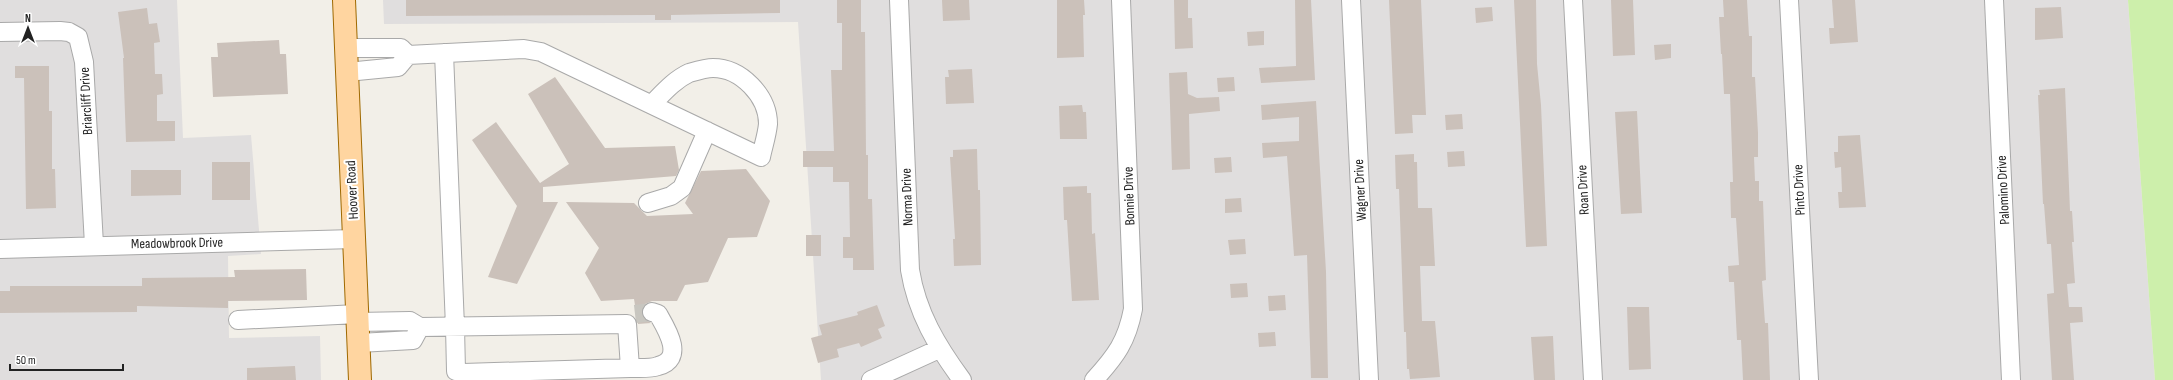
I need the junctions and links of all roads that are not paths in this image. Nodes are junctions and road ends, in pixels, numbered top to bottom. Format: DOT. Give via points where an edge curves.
graph roads {
  1 [pos="344,0"];
  2 [pos="899,0"];
  3 [pos="1121,0"];
  4 [pos="1351,0"];
  5 [pos="1573,0"];
  6 [pos="1789,0"];
  7 [pos="1994,0"];
  8 [pos="0,32"];
  9 [pos="345,48"];
  10 [pos="444,53"];
  11 [pos="408,55"];
  12 [pos="346,72"];
  13 [pos="652,104"];
  14 [pos="707,131"];
  15 [pos="648,203"];
  16 [pos="354,239"];
  17 [pos="94,245"];
  18 [pos="0,249"];
  19 [pos="638,317"];
  20 [pos="357,318"];
  21 [pos="238,320"];
  22 [pos="420,327"];
  23 [pos="455,327"];
  24 [pos="359,343"];
  25 [pos="939,349"];
  26 [pos="630,368"];
  27 [pos="360,380"];
  28 [pos="871,380"];
  29 [pos="962,380"];
  30 [pos="1094,380"];
  31 [pos="1369,380"];
  32 [pos="1592,380"];
  33 [pos="1809,380"];
  34 [pos="2011,380"];
  1 -- 9 [label="main road, Hoover Road"];
  2 -- 25 [label="street, Norma Drive" via="910,270 917,303"];
  3 -- 30 [label="street, Bonnie Drive" via="1133,309 1129,330 1120,348"];
  4 -- 31 [label="street, Wagner Drive"];
  5 -- 32 [label="street, Roan Drive"];
  6 -- 33 [label="street, Pinto Drive"];
  7 -- 34 [label="street, Palomino Drive"];
  8 -- 17 [label="street, Briarcliff Drive" via="60,31 78,37 84,62"];
  9 -- 11 [label="street" via="401,48"];
  9 -- 12 [label="main road, Hoover Road"];
  10 -- 11 [label="street"];
  10 -- 13 [label="street" via="524,49 541,52"];
  10 -- 23 [label="street"];
  11 -- 12 [label="street" via="398,67"];
  12 -- 16 [label="main road, Hoover Road"];
  13 -- 14 [label="street"];
  13 -- 14 [label="street" via="677,80 690,73 712,68 724,70 747,81 757,91 766,110 768,124 761,157"];
  14 -- 15 [label="street" via="682,188 671,196"];
  16 -- 17 [label="street, Meadowbrook Drive"];
  16 -- 20 [label="main road, Hoover Road"];
  17 -- 18 [label="street, Meadowbrook Drive"];
  19 -- 23 [label="street"];
  19 -- 26 [label="street"];
  19 -- 26 [label="street" via="658,314 671,336 671,355 667,362 659,366"];
  20 -- 21 [label="street"];
  20 -- 22 [label="street" via="410,321"];
  20 -- 24 [label="main road, Hoover Road"];
  22 -- 23 [label="street"];
  22 -- 24 [label="street" via="413,340"];
  23 -- 26 [label="street" via="456,371 463,373"];
  24 -- 27 [label="main road, Hoover Road"];
  25 -- 28 [label="street"];
  25 -- 29 [label="street, Norma Drive"];
}
